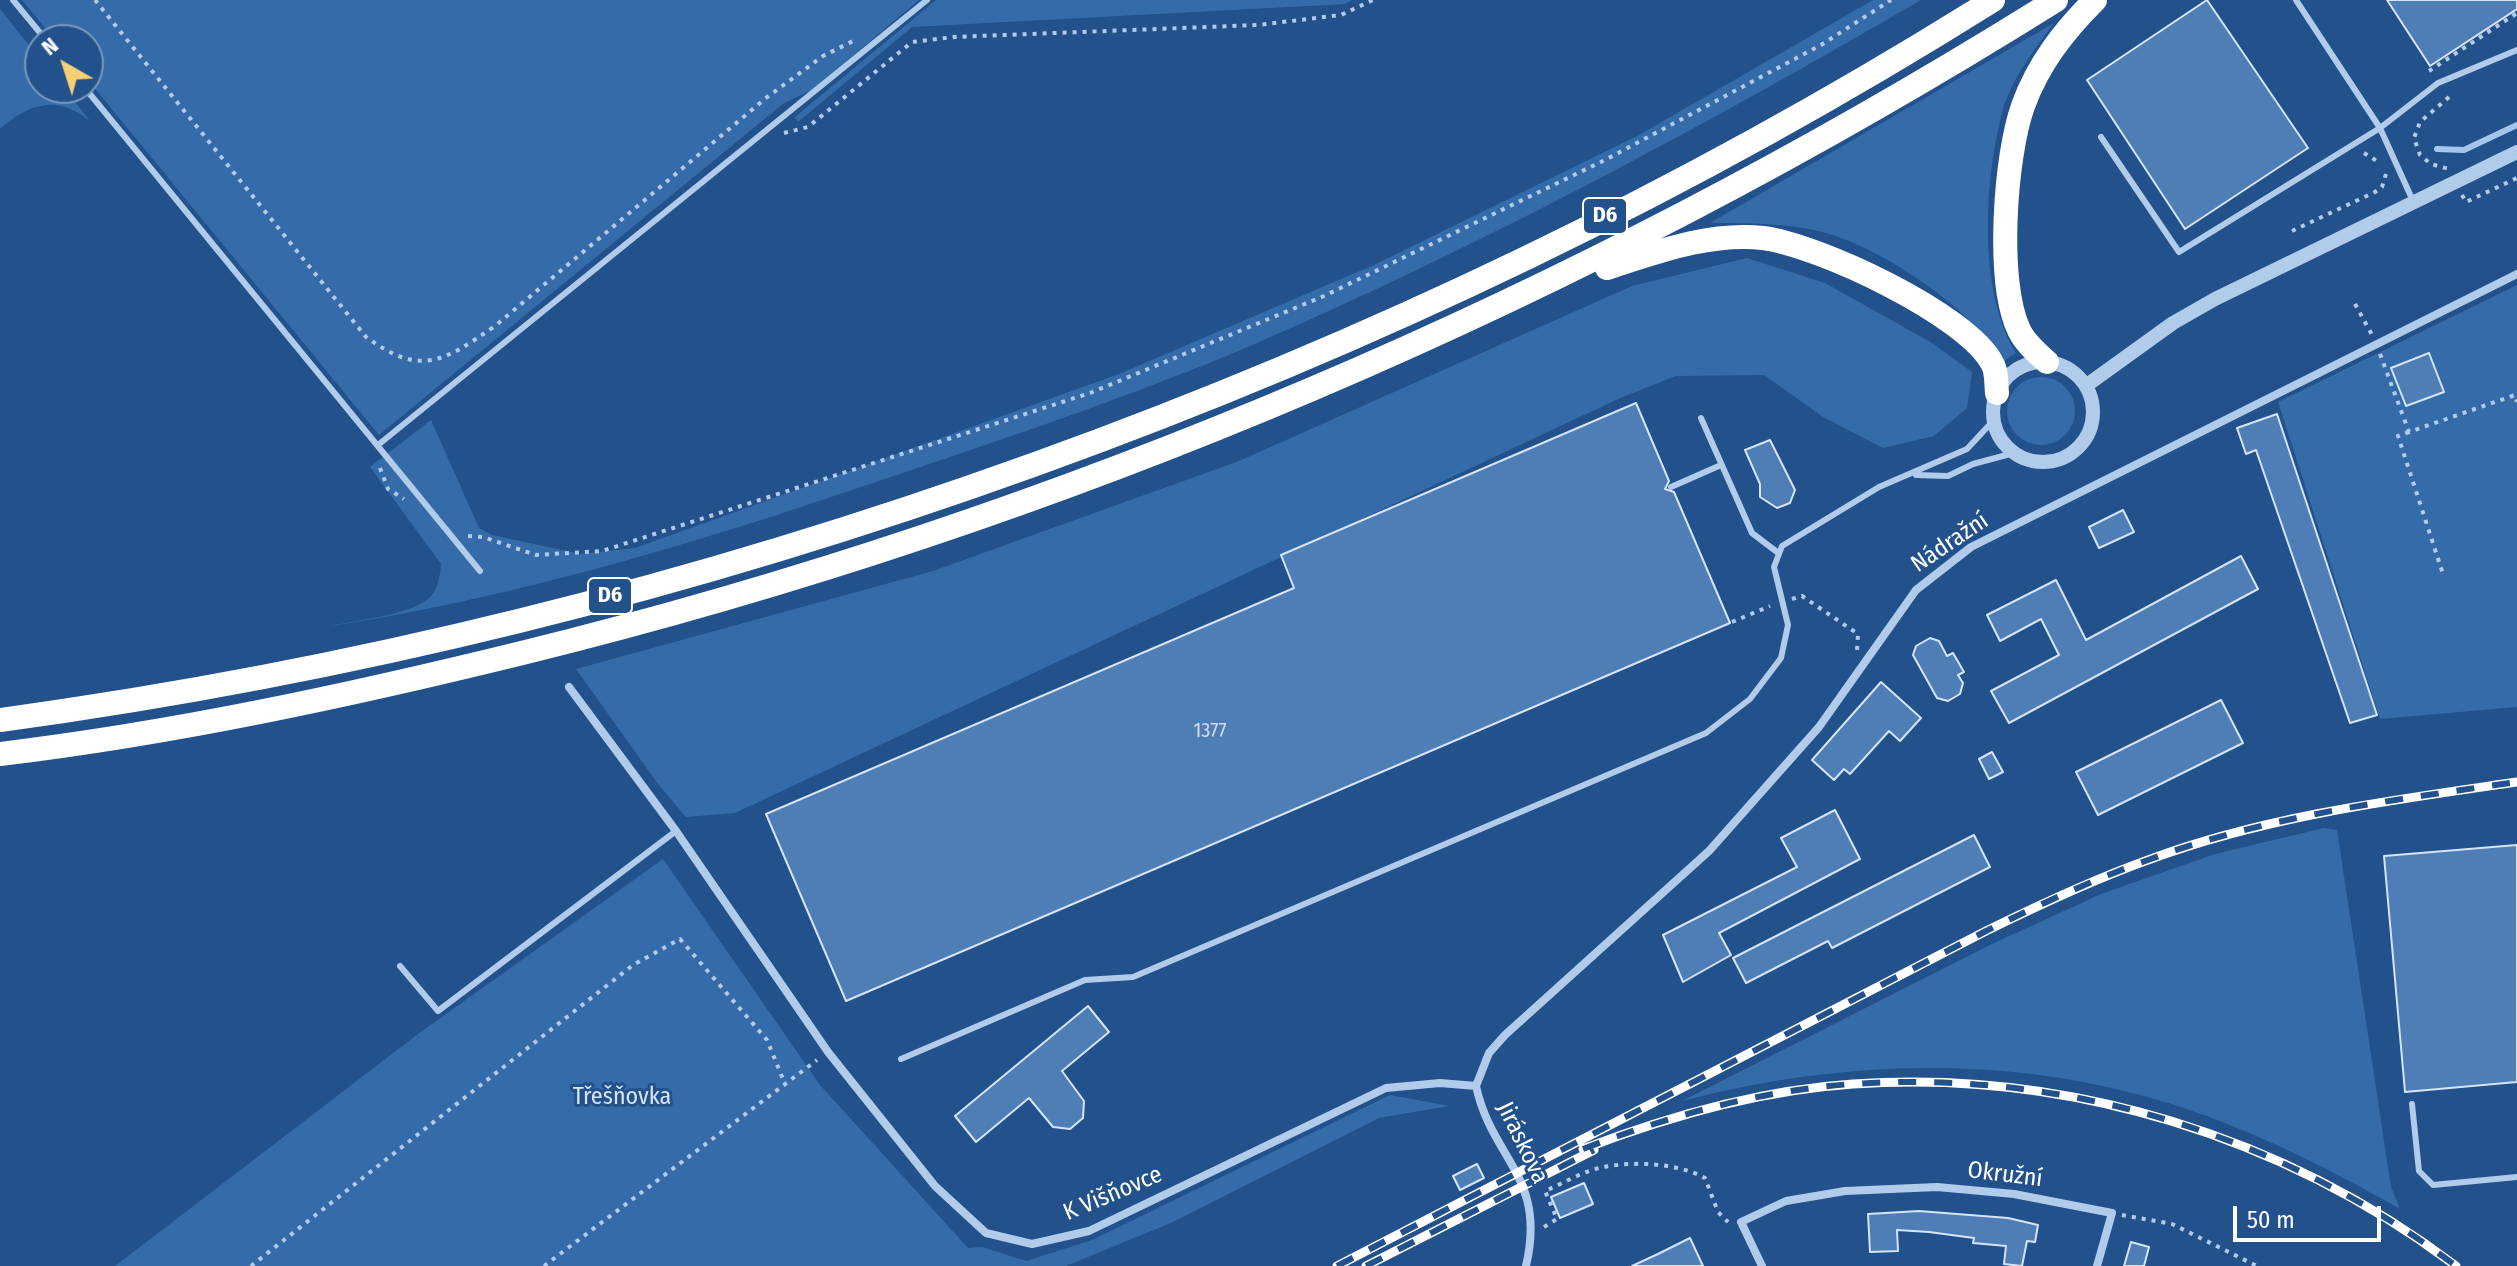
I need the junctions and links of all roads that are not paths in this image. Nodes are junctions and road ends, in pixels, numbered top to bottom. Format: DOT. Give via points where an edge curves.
graph roads {
  1 [pos="13,0"];
  2 [pos="927,0"];
  3 [pos="1993,0"];
  4 [pos="2056,0"];
  5 [pos="2095,0"];
  6 [pos="2296,0"];
  7 [pos="33,24"];
  8 [pos="2517,50"];
  9 [pos="98,104"];
  10 [pos="2380,128"];
  11 [pos="2101,137"];
  12 [pos="2517,152"];
  13 [pos="2414,205"];
  14 [pos="2517,274"];
  15 [pos="1525,295"];
  16 [pos="2047,362"];
  17 [pos="2087,385"];
  18 [pos="1997,393"];
  19 [pos="1701,418"];
  20 [pos="1993,421"];
  21 [pos="378,445"];
  22 [pos="2014,453"];
  23 [pos="1721,465"];
  24 [pos="1913,475"];
  25 [pos="1671,487"];
  26 [pos="1777,552"];
  27 [pos="480,571"];
  28 [pos="569,687"];
  29 [pos="0,720"];
  30 [pos="0,754"];
  31 [pos="676,831"];
  32 [pos="400,966"];
  33 [pos="901,1059"];
  34 [pos="1476,1086"];
  35 [pos="2412,1104"];
  36 [pos="2517,1177"];
  37 [pos="1526,1266"];
  38 [pos="1762,1266"];
  39 [pos="2097,1266"];
  1 -- 7 [label="lane"];
  2 -- 21 [label="lane"];
  3 -- 29 [label="highway, D6" via="1726,154 1463,286 1202,399 980,484 785,546 445,638"];
  4 -- 15 [label="highway, D6" via="1757,176"];
  5 -- 16 [label="highway" via="2060,37 2029,92 2013,139 2006,189 2014,314 2025,340"];
  6 -- 10 [label="lane"];
  8 -- 10 [label="lane" via="2438,83"];
  9 -- 21 [label="lane"];
  10 -- 11 [label="lane" via="2179,252"];
  10 -- 13 [label="lane"];
  12 -- 13 [label="street"];
  13 -- 17 [label="street" via="2205,305"];
  14 -- 34 [label="street, Nádražní" via="1971,547 1916,590 1819,727 1709,851 1505,1035 1489,1053"];
  15 -- 18 [label="highway" via="1668,248 1763,238 1834,258 1914,300 1977,343 1993,364"];
  15 -- 30 [label="highway, D6" via="1213,431 990,517 806,575 446,672 267,710"];
  16 -- 17 [label="street" via="2063,365"];
  16 -- 18 [label="street" via="2017,369"];
  17 -- 22 [label="street" via="2094,415 2083,444 2058,461 2042,463"];
  18 -- 20 [label="street"];
  19 -- 23 [label="lane"];
  20 -- 22 [label="street" via="2000,439"];
  20 -- 24 [label="lane" via="1967,449"];
  21 -- 27 [label="lane"];
  22 -- 24 [label="lane" via="1948,476"];
  23 -- 25 [label="lane"];
  23 -- 26 [label="lane" via="1752,533"];
  24 -- 26 [label="lane" via="1879,487 1788,540"];
  26 -- 33 [label="lane" via="1774,579 1788,625 1781,658 1750,699 1706,733 1133,977 1085,980"];
  28 -- 31 [label="street, K Višňovce"];
  31 -- 32 [label="lane" via="438,1011"];
  31 -- 34 [label="street, K Višňovce" via="828,1052 958,1209 986,1233 1032,1244 1089,1231 1386,1088"];
  34 -- 37 [label="street, Jiráskova" via="1481,1107 1526,1191 1531,1234"];
  35 -- 36 [label="lane" via="2419,1171 2433,1185"];
  38 -- 39 [label="street, Okružní" via="1741,1222 1786,1201 1845,1191 1937,1187 2014,1194 2112,1213"];
}
